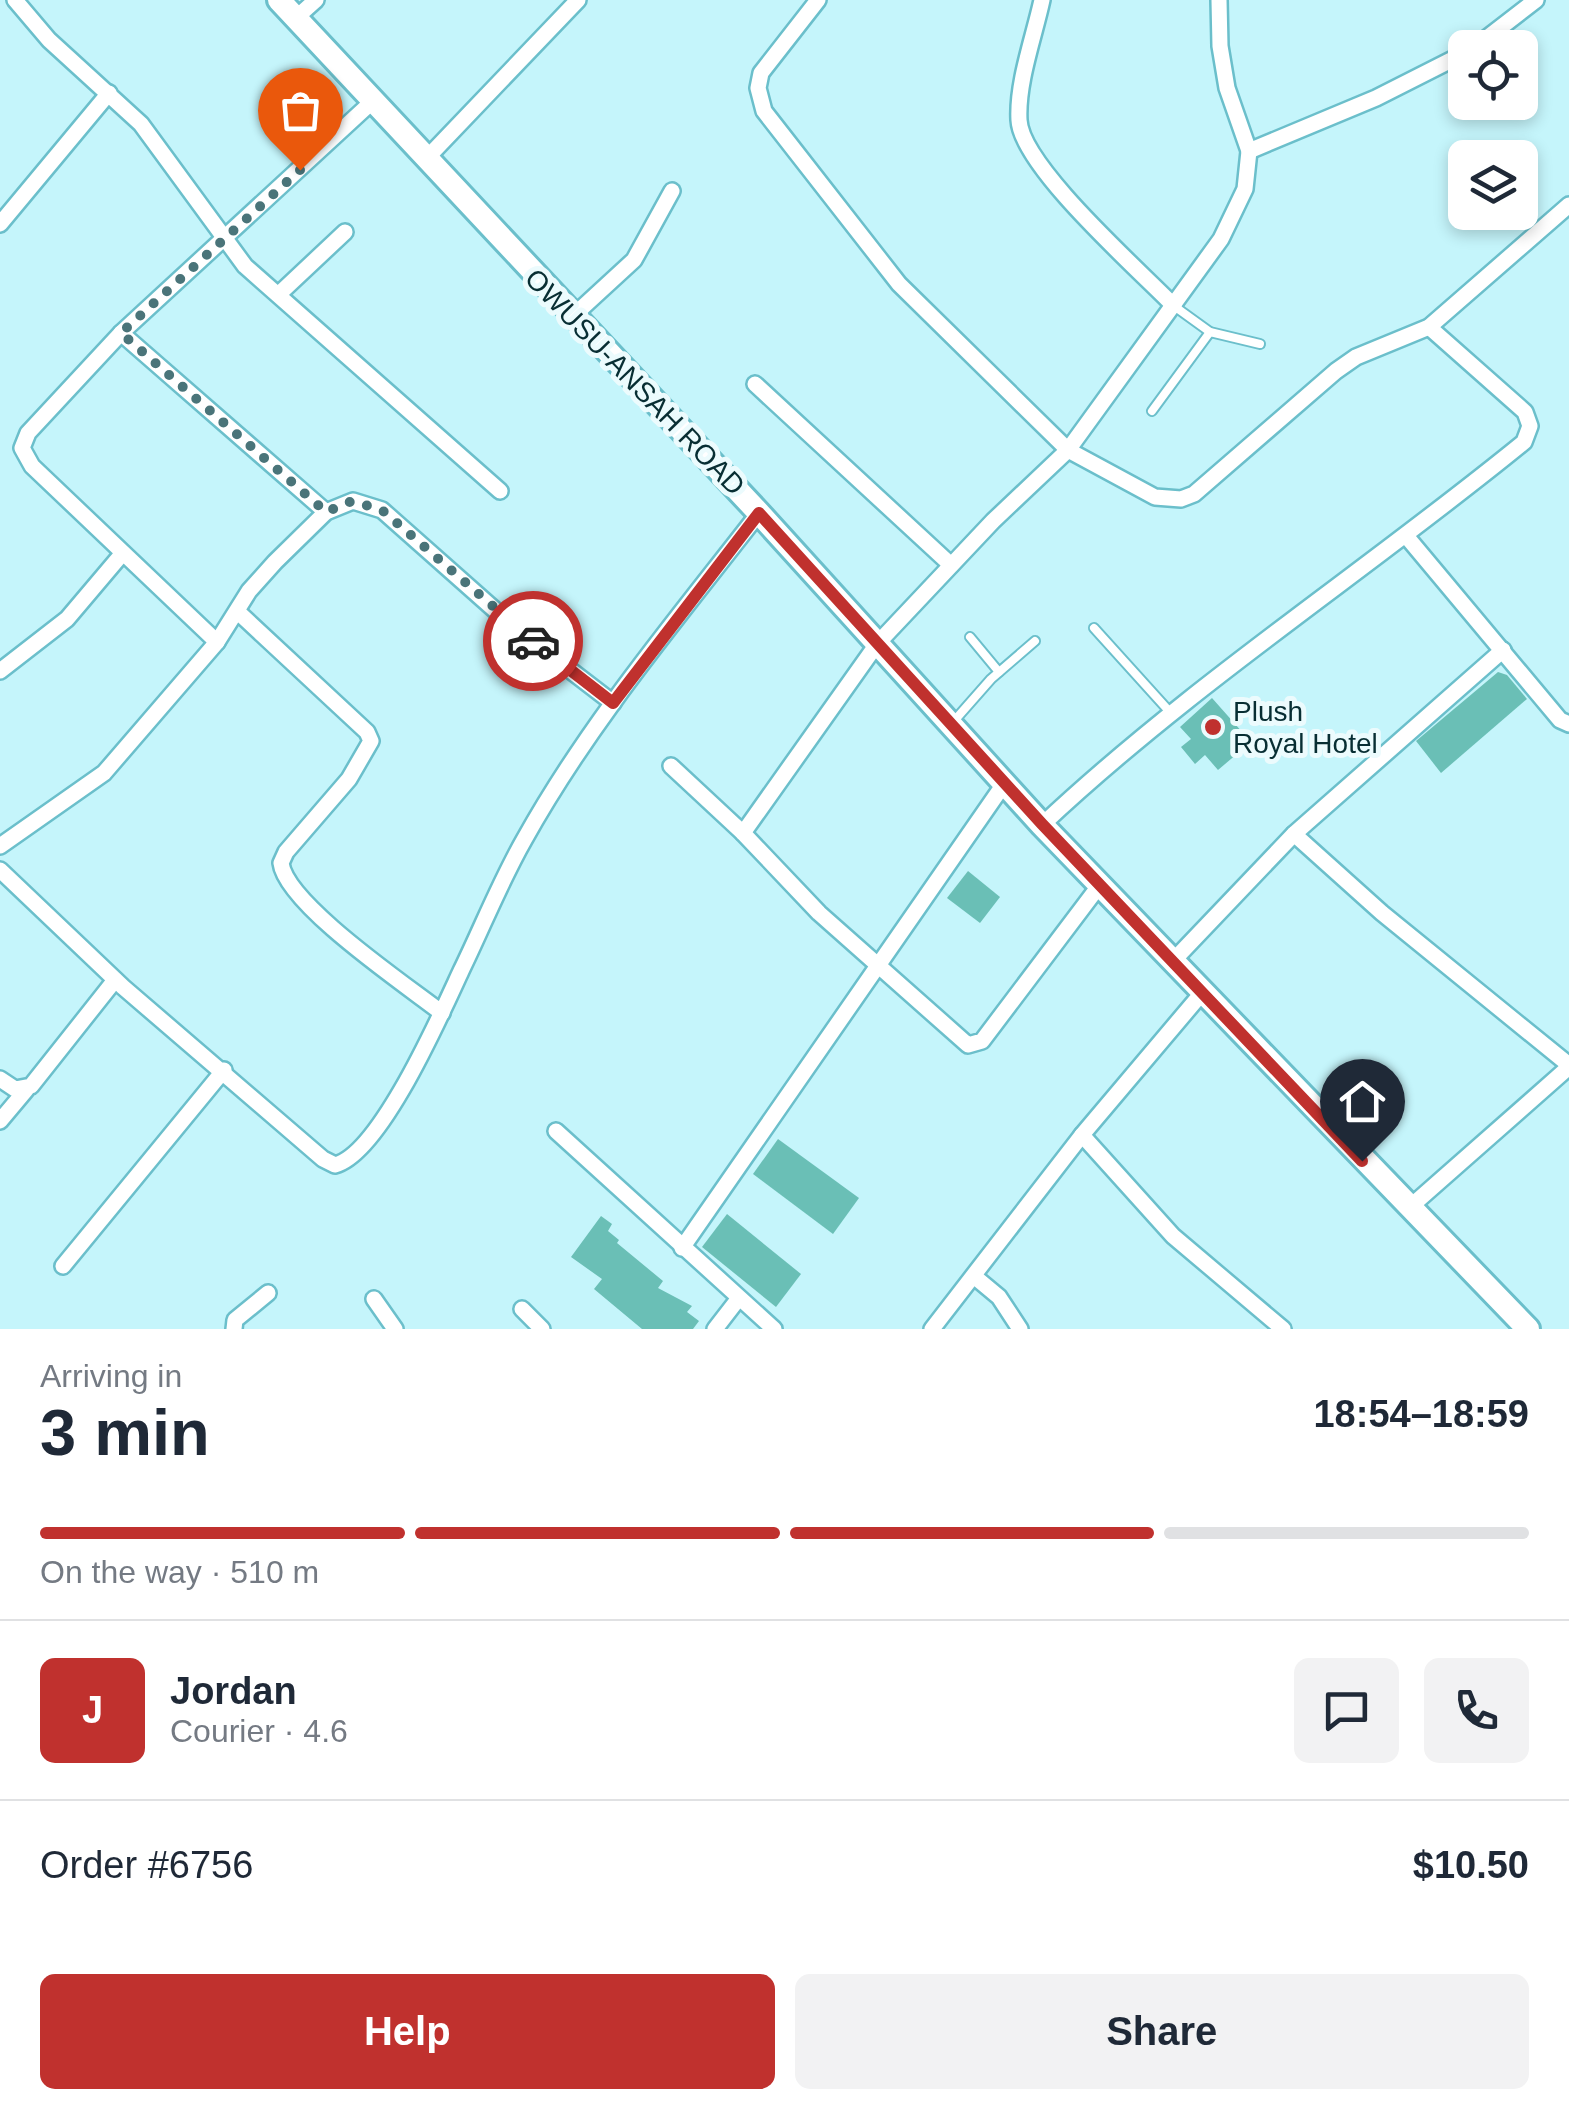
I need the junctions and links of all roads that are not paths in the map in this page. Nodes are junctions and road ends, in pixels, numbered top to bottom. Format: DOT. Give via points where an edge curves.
graph roads {
  1 [pos="14,0"];
  2 [pos="280,0"];
  3 [pos="316,0"];
  4 [pos="578,0"];
  5 [pos="818,0"];
  6 [pos="1042,0"];
  7 [pos="1219,0"];
  8 [pos="1536,0"];
  9 [pos="297,18"];
  10 [pos="1497,30"];
  11 [pos="1448,62"];
  12 [pos="109,92"];
  13 [pos="374,100"];
  14 [pos="1249,152"];
  15 [pos="426,159"];
  16 [pos="672,191"];
  17 [pos="1569,204"];
  18 [pos="0,224"];
  19 [pos="345,232"];
  20 [pos="226,240"];
  21 [pos="279,294"];
  22 [pos="1174,306"];
  23 [pos="572,317"];
  24 [pos="1429,327"];
  25 [pos="1210,332"];
  26 [pos="121,333"];
  27 [pos="1260,344"];
  28 [pos="755,384"];
  29 [pos="1152,411"];
  30 [pos="1068,450"];
  31 [pos="500,492"];
  32 [pos="326,512"];
  33 [pos="759,513"];
  34 [pos="1407,537"];
  35 [pos="122,554"];
  36 [pos="951,565"];
  37 [pos="238,612"];
  38 [pos="1094,628"];
  39 [pos="970,636"];
  40 [pos="1035,641"];
  41 [pos="217,642"];
  42 [pos="878,644"];
  43 [pos="1503,650"];
  44 [pos="0,671"];
  45 [pos="999,672"];
  46 [pos="613,703"];
  47 [pos="1169,711"];
  48 [pos="951,724"];
  49 [pos="1569,724"];
  50 [pos="671,766"];
  51 [pos="1004,784"];
  52 [pos="1042,824"];
  53 [pos="743,832"];
  54 [pos="1294,834"];
  55 [pos="0,846"];
  56 [pos="0,870"];
  57 [pos="1100,886"];
  58 [pos="1172,962"];
  59 [pos="875,966"];
  60 [pos="115,980"];
  61 [pos="1202,993"];
  62 [pos="442,1013"];
  63 [pos="1569,1066"];
  64 [pos="224,1070"];
  65 [pos="0,1079"];
  66 [pos="26,1090"];
  67 [pos="0,1121"];
  68 [pos="556,1131"];
  69 [pos="1082,1134"];
  70 [pos="1409,1208"];
  71 [pos="682,1248"];
  72 [pos="63,1266"];
  73 [pos="974,1277"];
  74 [pos="268,1293"];
  75 [pos="739,1298"];
  76 [pos="374,1300"];
  77 [pos="522,1309"];
  78 [pos="234,1329"];
  79 [pos="396,1329"];
  80 [pos="542,1329"];
  81 [pos="715,1329"];
  82 [pos="774,1329"];
  83 [pos="932,1329"];
  84 [pos="1020,1329"];
  85 [pos="1284,1329"];
  86 [pos="1528,1329"];
  1 -- 12 [label="street"];
  2 -- 9 [label="street, OWUSU-ANSAH ROAD"];
  3 -- 9 [label="street"];
  4 -- 15 [label="street"];
  5 -- 30 [label="street" via="761,72 764,111 899,284"];
  6 -- 22 [label="street" via="1020,101 1022,137 1046,174"];
  7 -- 14 [label="street" via="1228,88"];
  8 -- 10 [label="street"];
  9 -- 13 [label="street, OWUSU-ANSAH ROAD"];
  11 -- 14 [label="street"];
  12 -- 18 [label="street"];
  12 -- 20 [label="street"];
  13 -- 15 [label="street, OWUSU-ANSAH ROAD"];
  13 -- 20 [label="street"];
  14 -- 22 [label="street" via="1238,205"];
  15 -- 23 [label="street, OWUSU-ANSAH ROAD"];
  16 -- 23 [label="street" via="634,260"];
  17 -- 24 [label="street"];
  19 -- 21 [label="street"];
  20 -- 21 [label="street"];
  20 -- 26 [label="street"];
  21 -- 31 [label="street"];
  22 -- 25 [label="lane"];
  22 -- 30 [label="street"];
  23 -- 33 [label="street, OWUSU-ANSAH ROAD"];
  24 -- 30 [label="street" via="1356,357 1181,500 1155,497"];
  24 -- 34 [label="street" via="1525,412 1530,426 1524,442"];
  25 -- 27 [label="lane"];
  25 -- 29 [label="lane"];
  26 -- 32 [label="street"];
  26 -- 35 [label="street" via="28,433 22,448 32,466"];
  28 -- 36 [label="street"];
  30 -- 36 [label="street"];
  32 -- 37 [label="street" via="249,591"];
  32 -- 46 [label="street" via="352,501 382,510 514,627"];
  33 -- 42 [label="street, OWUSU-ANSAH ROAD"];
  33 -- 46 [label="street"];
  34 -- 43 [label="street"];
  34 -- 47 [label="street"];
  35 -- 41 [label="street"];
  35 -- 44 [label="street" via="68,618"];
  36 -- 42 [label="street"];
  37 -- 41 [label="street"];
  37 -- 62 [label="street" via="371,741 349,779 286,852 281,863 288,884 333,929"];
  38 -- 47 [label="lane"];
  39 -- 45 [label="lane"];
  40 -- 45 [label="lane"];
  41 -- 55 [label="street" via="104,774"];
  42 -- 48 [label="street, OWUSU-ANSAH ROAD"];
  42 -- 53 [label="street"];
  43 -- 49 [label="street"];
  43 -- 54 [label="street"];
  45 -- 48 [label="lane"];
  46 -- 62 [label="street" via="524,840"];
  47 -- 52 [label="street"];
  48 -- 51 [label="street, OWUSU-ANSAH ROAD"];
  50 -- 53 [label="street"];
  51 -- 52 [label="street, OWUSU-ANSAH ROAD"];
  51 -- 59 [label="street"];
  52 -- 57 [label="street, OWUSU-ANSAH ROAD"];
  53 -- 59 [label="street"];
  54 -- 58 [label="street"];
  54 -- 63 [label="street"];
  56 -- 60 [label="street"];
  57 -- 58 [label="street, OWUSU-ANSAH ROAD"];
  57 -- 59 [label="street" via="976,1044 962,1044"];
  58 -- 61 [label="street, OWUSU-ANSAH ROAD"];
  59 -- 71 [label="street"];
  60 -- 64 [label="street"];
  60 -- 66 [label="street"];
  61 -- 69 [label="street"];
  61 -- 70 [label="street, OWUSU-ANSAH ROAD"];
  62 -- 64 [label="street" via="404,1088 344,1163 324,1158"];
  63 -- 70 [label="street"];
  64 -- 72 [label="street"];
  65 -- 66 [label="street"];
  66 -- 67 [label="street"];
  68 -- 71 [label="street"];
  69 -- 73 [label="street"];
  69 -- 85 [label="street" via="1173,1236"];
  70 -- 86 [label="street, OWUSU-ANSAH ROAD"];
  71 -- 75 [label="street"];
  73 -- 83 [label="street"];
  73 -- 84 [label="street"];
  74 -- 78 [label="street" via="235,1320"];
  75 -- 81 [label="street"];
  75 -- 82 [label="street"];
  76 -- 79 [label="street"];
  77 -- 80 [label="street"];
}
